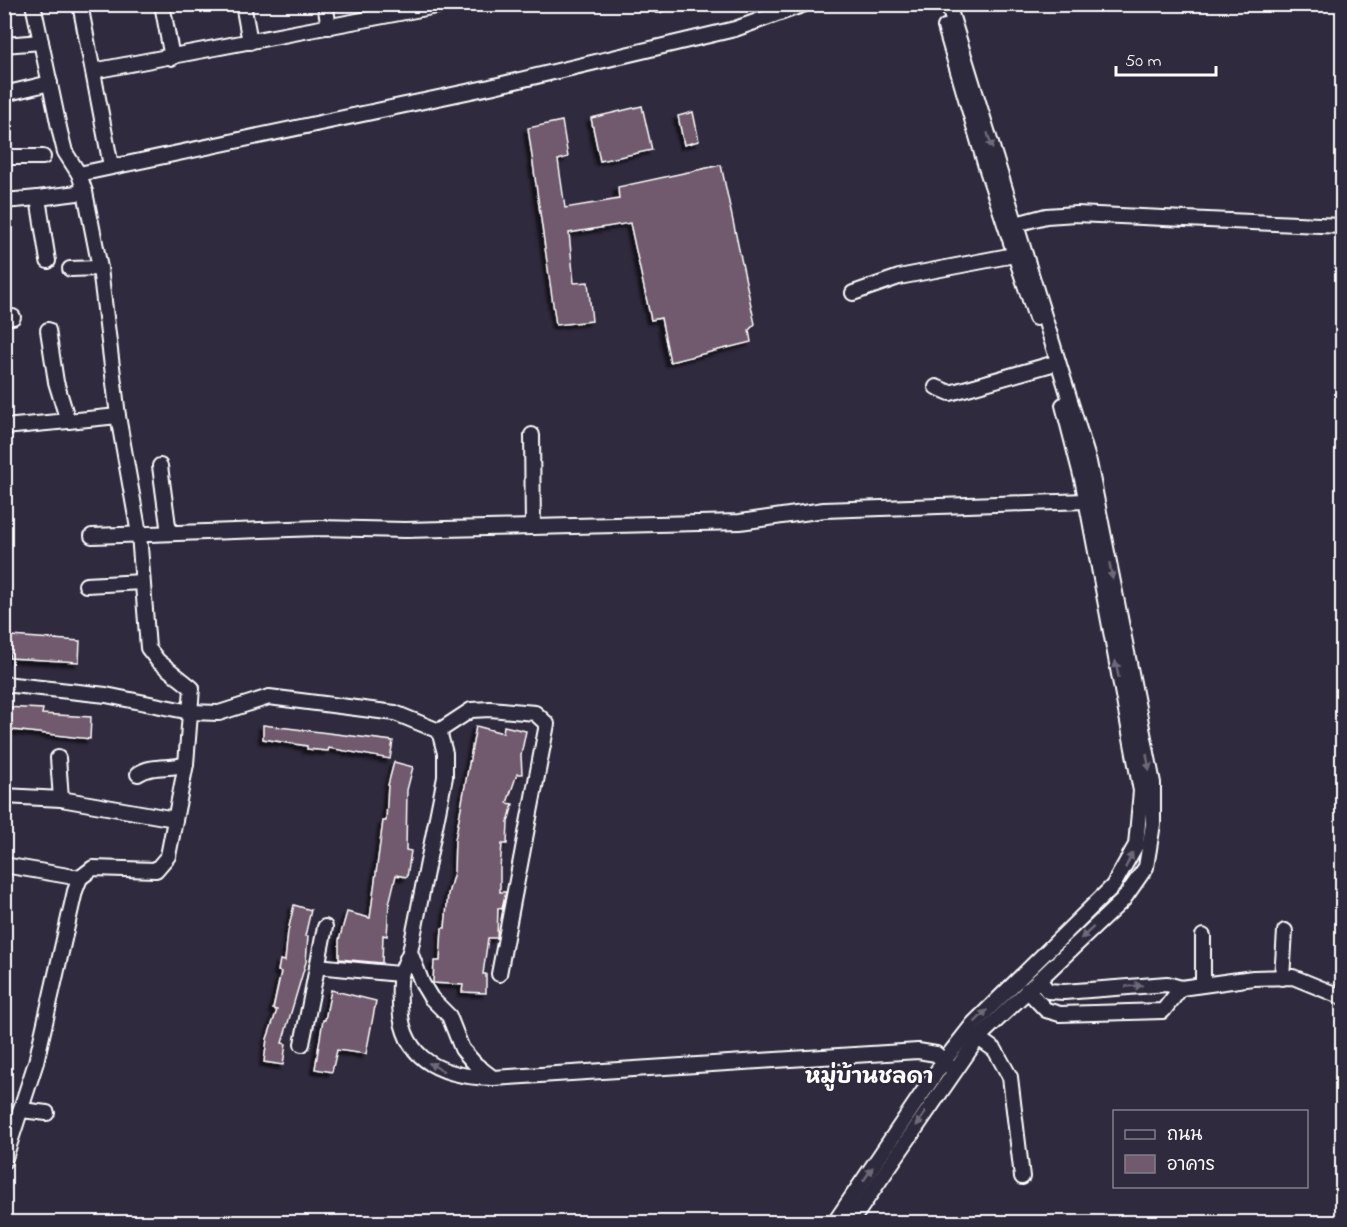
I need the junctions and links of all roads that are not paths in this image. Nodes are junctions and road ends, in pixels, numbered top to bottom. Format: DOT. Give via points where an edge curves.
graph roads {
  1 [pos="33,4"];
  2 [pos="80,4"];
  3 [pos="162,4"];
  4 [pos="243,4"];
  5 [pos="325,4"];
  6 [pos="447,4"];
  7 [pos="806,4"];
  8 [pos="939,4"];
  9 [pos="948,4"];
  10 [pos="406,8"];
  11 [pos="329,27"];
  12 [pos="41,42"];
  13 [pos="250,42"];
  14 [pos="4,45"];
  15 [pos="172,58"];
  16 [pos="93,71"];
  17 [pos="50,83"];
  18 [pos="4,94"];
  19 [pos="4,157"];
  20 [pos="43,157"];
  21 [pos="111,166"];
  22 [pos="79,174"];
  23 [pos="85,192"];
  24 [pos="38,198"];
  25 [pos="4,201"];
  26 [pos="1016,224"];
  27 [pos="1342,226"];
  28 [pos="1014,255"];
  29 [pos="48,261"];
  30 [pos="100,268"];
  31 [pos="70,269"];
  32 [pos="853,293"];
  33 [pos="48,330"];
  34 [pos="1052,363"];
  35 [pos="936,387"];
  36 [pos="118,416"];
  37 [pos="68,421"];
  38 [pos="4,427"];
  39 [pos="532,435"];
  40 [pos="160,466"];
  41 [pos="1086,501"];
  42 [pos="533,527"];
  43 [pos="168,533"];
  44 [pos="139,534"];
  45 [pos="92,536"];
  46 [pos="142,582"];
  47 [pos="86,585"];
  48 [pos="4,684"];
  49 [pos="190,712"];
  50 [pos="439,731"];
  51 [pos="58,758"];
  52 [pos="186,764"];
  53 [pos="138,774"];
  54 [pos="4,796"];
  55 [pos="61,799"];
  56 [pos="175,819"];
  57 [pos="4,865"];
  58 [pos="80,878"];
  59 [pos="325,927"];
  60 [pos="1285,931"];
  61 [pos="1203,936"];
  62 [pos="410,952"];
  63 [pos="317,966"];
  64 [pos="399,974"];
  65 [pos="499,974"];
  66 [pos="1282,978"];
  67 [pos="1038,980"];
  68 [pos="1203,983"];
  69 [pos="1181,988"];
  70 [pos="1027,990"];
  71 [pos="1072,991"];
  72 [pos="1342,998"];
  73 [pos="1072,1013"];
  74 [pos="978,1038"];
  75 [pos="302,1044"];
  76 [pos="949,1066"];
  77 [pos="493,1078"];
  78 [pos="21,1110"];
  79 [pos="47,1113"];
  80 [pos="4,1161"];
  81 [pos="1022,1177"];
  82 [pos="835,1222"];
  83 [pos="851,1222"];
  1 -- 12 [label="street"];
  2 -- 16 [label="street"];
  3 -- 15 [label="street"];
  4 -- 13 [label="street"];
  5 -- 11 [label="street"];
  6 -- 10 [label="street"];
  7 -- 21 [label="street" via="735,29 490,87"];
  8 -- 28 [label="street"];
  9 -- 26 [label="street, one-way"];
  10 -- 11 [label="street"];
  11 -- 13 [label="street"];
  12 -- 14 [label="street"];
  12 -- 17 [label="street"];
  13 -- 15 [label="street"];
  15 -- 16 [label="street"];
  16 -- 21 [label="street"];
  17 -- 18 [label="street"];
  17 -- 22 [label="street" via="65,152"];
  19 -- 20 [label="street"];
  21 -- 22 [label="street"];
  22 -- 23 [label="street"];
  23 -- 24 [label="street"];
  23 -- 30 [label="street"];
  24 -- 25 [label="street"];
  24 -- 29 [label="street"];
  26 -- 27 [label="street" via="1076,214"];
  26 -- 67 [label="street, one-way" via="1089,462 1153,783 1153,824 1146,867 1123,900"];
  28 -- 32 [label="street" via="899,277"];
  28 -- 34 [label="street"];
  30 -- 31 [label="street"];
  30 -- 36 [label="street"];
  33 -- 37 [label="street" via="56,382"];
  34 -- 35 [label="street" via="950,393"];
  34 -- 41 [label="street"];
  36 -- 37 [label="street"];
  36 -- 44 [label="street"];
  37 -- 38 [label="street"];
  39 -- 42 [label="street"];
  40 -- 43 [label="street"];
  41 -- 42 [label="street" via="824,510 740,522"];
  76 -- 41 [label="street, one-way" via="973,1024 1113,886 1136,845 1141,791"];
  42 -- 43 [label="street"];
  43 -- 44 [label="street"];
  44 -- 45 [label="street"];
  44 -- 46 [label="street"];
  46 -- 47 [label="street"];
  46 -- 49 [label="street" via="148,648 192,688"];
  48 -- 49 [label="street" via="106,695"];
  49 -- 50 [label="street" via="219,713 268,697 395,713"];
  49 -- 52 [label="street"];
  50 -- 62 [label="street" via="445,753 445,777"];
  50 -- 65 [label="street" via="471,710 535,713 547,724"];
  51 -- 55 [label="street"];
  52 -- 53 [label="street" via="174,769 146,769"];
  52 -- 56 [label="street"];
  54 -- 55 [label="street"];
  55 -- 56 [label="street"];
  56 -- 58 [label="street" via="168,856 156,870 93,868"];
  57 -- 58 [label="street"];
  58 -- 78 [label="street"];
  59 -- 63 [label="street"];
  60 -- 66 [label="street"];
  61 -- 68 [label="street"];
  62 -- 64 [label="street"];
  62 -- 77 [label="street" via="430,998 449,1016 462,1049"];
  63 -- 64 [label="street"];
  63 -- 75 [label="street"];
  77 -- 64 [label="street, one-way" via="447,1072 421,1058 400,1022"];
  66 -- 68 [label="street"];
  66 -- 72 [label="street" via="1293,977"];
  67 -- 70 [label="street"];
  67 -- 71 [label="street" via="1048,990"];
  68 -- 69 [label="street"];
  71 -- 69 [label="street, one-way" via="1167,984"];
  69 -- 73 [label="street" via="1163,1011"];
  70 -- 73 [label="street" via="1046,1010"];
  70 -- 74 [label="street"];
  71 -- 73 [label="street"];
  74 -- 76 [label="street"];
  74 -- 81 [label="street" via="995,1050 1010,1077"];
  76 -- 77 [label="street" via="936,1054 918,1051"];
  82 -- 76 [label="street, one-way"];
  76 -- 83 [label="street, one-way"];
  78 -- 79 [label="street"];
  78 -- 80 [label="street"];
}
